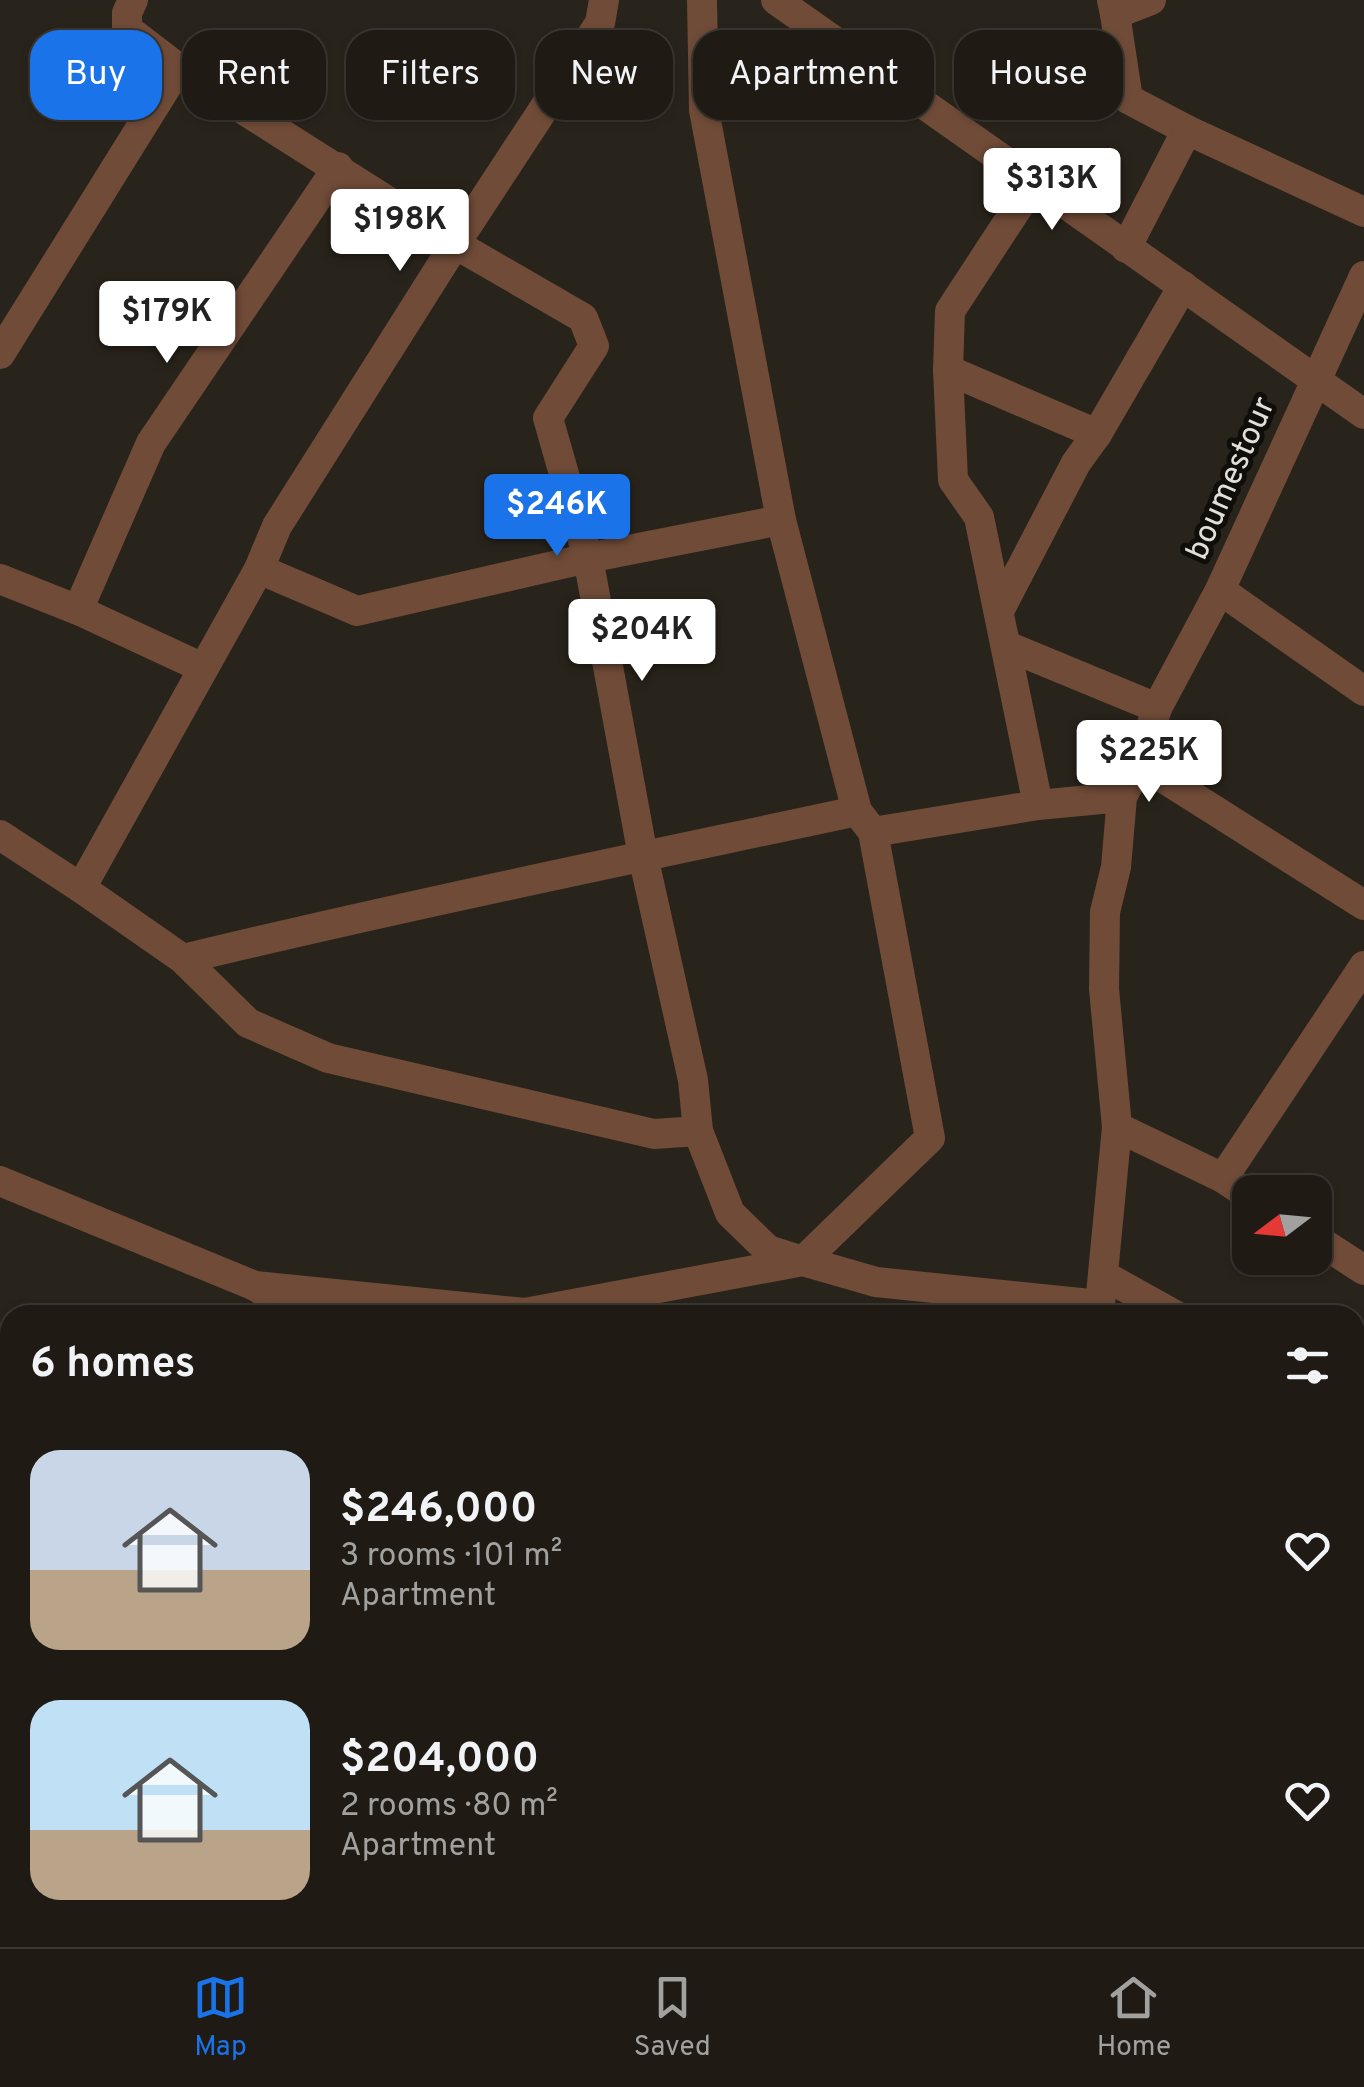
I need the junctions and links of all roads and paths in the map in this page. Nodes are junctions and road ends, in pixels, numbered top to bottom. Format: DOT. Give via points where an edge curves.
graph roads {
  1 [pos="133,0"];
  2 [pos="604,0"];
  3 [pos="702,0"];
  4 [pos="776,0"];
  5 [pos="1151,0"];
  6 [pos="1113,7"];
  7 [pos="178,68"];
  8 [pos="1187,130"];
  9 [pos="338,168"];
  10 [pos="1033,184"];
  11 [pos="1364,212"];
  12 [pos="455,244"];
  13 [pos="1126,248"];
  14 [pos="1364,276"];
  15 [pos="1183,286"];
  16 [pos="0,354"];
  17 [pos="948,370"];
  18 [pos="1315,380"];
  19 [pos="1364,414"];
  20 [pos="1097,434"];
  21 [pos="781,520"];
  22 [pos="588,558"];
  23 [pos="259,569"];
  24 [pos="0,578"];
  25 [pos="1220,590"];
  26 [pos="1000,609"];
  27 [pos="78,610"];
  28 [pos="1007,646"];
  29 [pos="203,668"];
  30 [pos="1364,692"];
  31 [pos="1157,708"];
  32 [pos="1140,763"];
  33 [pos="1122,797"];
  34 [pos="1038,805"];
  35 [pos="865,821"];
  36 [pos="0,835"];
  37 [pos="643,856"];
  38 [pos="81,888"];
  39 [pos="1364,904"];
  40 [pos="182,959"];
  41 [pos="1364,966"];
  42 [pos="1117,1126"];
  43 [pos="698,1131"];
  44 [pos="1223,1178"];
  45 [pos="0,1180"];
  46 [pos="1232,1184"];
  47 [pos="1332,1246"];
  48 [pos="1357,1259"];
  49 [pos="802,1261"];
  50 [pos="255,1286"];
  51 [pos="1101,1298"];
  52 [pos="286,1305"];
  53 [pos="438,1305"];
  54 [pos="572,1305"];
  55 [pos="1131,1305"];
  1 -- 7 [label="street" via="127,29"];
  2 -- 12 [label="street" via="600,23"];
  3 -- 21 [label="street" via="704,110"];
  4 -- 10 [label="street"];
  5 -- 6 [label="street"];
  6 -- 8 [label="street" via="1128,99"];
  7 -- 9 [label="street"];
  7 -- 16 [label="street"];
  8 -- 11 [label="street"];
  8 -- 13 [label="street"];
  9 -- 12 [label="street"];
  9 -- 27 [label="street" via="151,443"];
  10 -- 13 [label="street"];
  10 -- 17 [label="street" via="950,310"];
  12 -- 22 [label="street" via="583,318 594,346 548,418"];
  12 -- 23 [label="street" via="277,526"];
  13 -- 15 [label="street"];
  14 -- 18 [label="street, boumestour"];
  15 -- 18 [label="street"];
  15 -- 20 [label="street"];
  17 -- 20 [label="street"];
  17 -- 26 [label="street" via="953,480 979,517"];
  18 -- 19 [label="street"];
  18 -- 25 [label="street, boumestour"];
  20 -- 26 [label="street"];
  21 -- 22 [label="street"];
  21 -- 35 [label="street"];
  22 -- 23 [label="street" via="357,612"];
  22 -- 37 [label="street"];
  23 -- 29 [label="street"];
  24 -- 27 [label="street"];
  25 -- 30 [label="street"];
  25 -- 31 [label="street, boumestour"];
  26 -- 28 [label="street"];
  27 -- 29 [label="street"];
  28 -- 31 [label="street"];
  28 -- 34 [label="street"];
  29 -- 38 [label="street"];
  31 -- 32 [label="street, boumestour"];
  32 -- 33 [label="street, boumestour"];
  32 -- 39 [label="street"];
  33 -- 34 [label="street"];
  33 -- 42 [label="street" via="1105,912 1104,989"];
  34 -- 35 [label="street"];
  35 -- 37 [label="street"];
  35 -- 49 [label="street" via="930,1138"];
  36 -- 38 [label="street"];
  37 -- 40 [label="street"];
  37 -- 43 [label="street" via="693,1080"];
  38 -- 40 [label="street"];
  40 -- 43 [label="street" via="248,1023 328,1058 654,1134"];
  41 -- 44 [label="street"];
  42 -- 44 [label="street"];
  42 -- 51 [label="street"];
  43 -- 49 [label="street" via="730,1212 768,1250"];
  44 -- 46 [label="street"];
  45 -- 50 [label="street"];
  47 -- 48 [label="street"];
  49 -- 51 [label="street" via="876,1282"];
  49 -- 54 [label="street"];
  50 -- 52 [label="street"];
  50 -- 53 [label="street"];
  51 -- 55 [label="street"];
}
